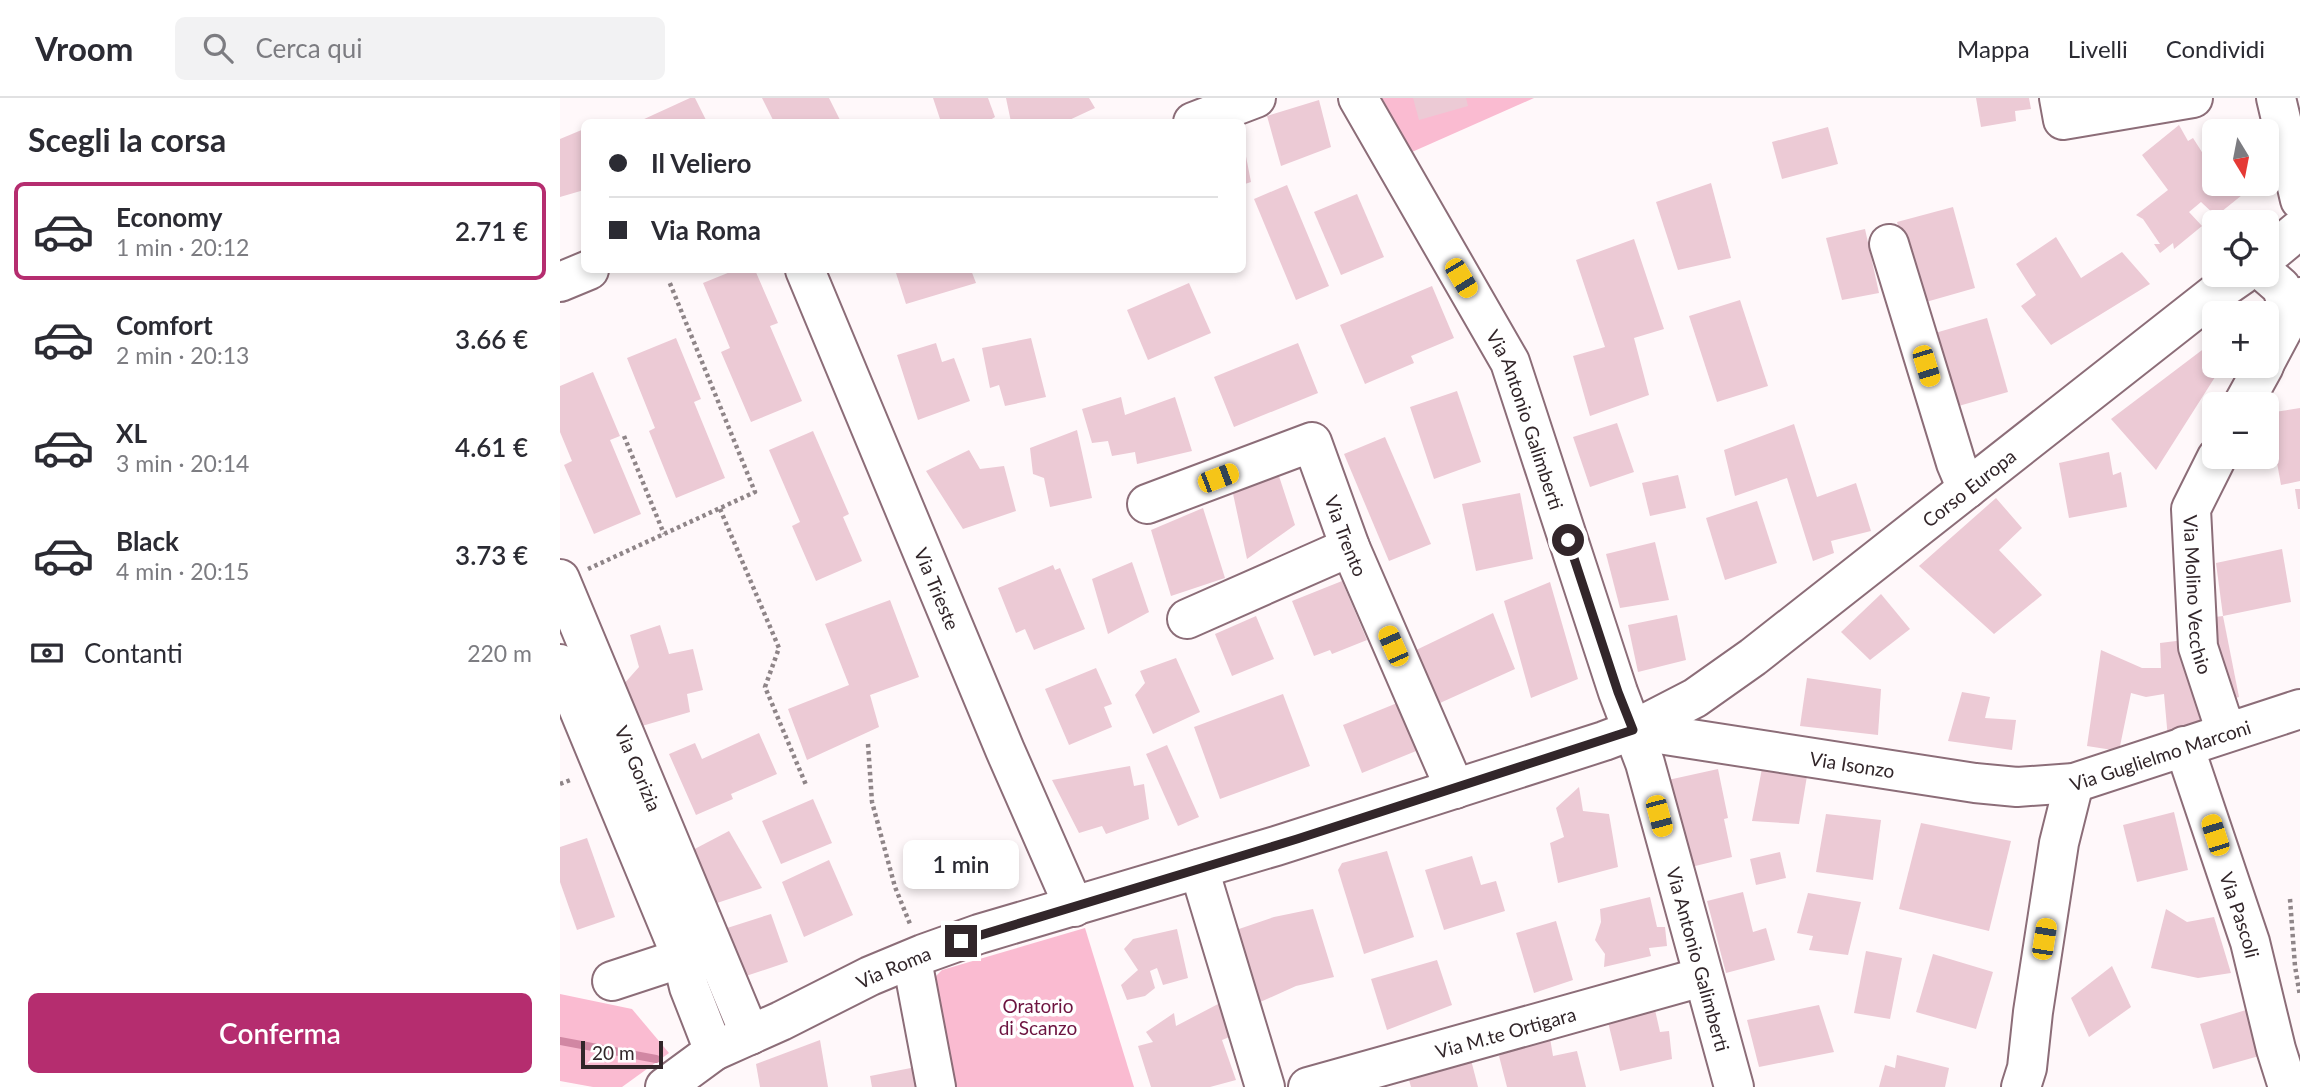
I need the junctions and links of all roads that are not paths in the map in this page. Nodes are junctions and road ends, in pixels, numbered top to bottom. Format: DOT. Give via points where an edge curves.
graph roads {
  1 [pos="1256,98"];
  2 [pos="1358,98"];
  3 [pos="2059,98"];
  4 [pos="2193,98"];
  5 [pos="2276,98"];
  6 [pos="1201,119"];
  7 [pos="2300,200"];
  8 [pos="1889,244"];
  9 [pos="582,273"];
  10 [pos="806,273"];
  11 [pos="560,282"];
  12 [pos="2279,285"];
  13 [pos="2225,287"];
  14 [pos="2296,306"];
  15 [pos="2279,337"];
  16 [pos="2211,469"];
  17 [pos="1967,489"];
  18 [pos="1147,504"];
  19 [pos="1350,547"];
  20 [pos="561,588"];
  21 [pos="1187,619"];
  22 [pos="560,664"];
  23 [pos="1695,698"];
  24 [pos="2295,721"];
  25 [pos="1633,730"];
  26 [pos="2231,730"];
  27 [pos="2184,746"];
  28 [pos="2074,783"];
  29 [pos="1455,789"];
  30 [pos="1199,869"];
  31 [pos="1074,907"];
  32 [pos="697,950"];
  33 [pos="917,957"];
  34 [pos="1702,977"];
  35 [pos="612,981"];
  36 [pos="750,1035"];
  37 [pos="714,1051"];
  38 [pos="665,1087"];
  39 [pos="936,1087"];
  40 [pos="1265,1087"];
  41 [pos="1308,1087"];
  42 [pos="1734,1087"];
  43 [pos="2021,1087"];
  44 [pos="2288,1087"];
  1 -- 6 [label="street"];
  2 -- 25 [label="street, Via Antonio Galimberti" via="1510,362"];
  3 -- 4 [label="street" via="2063,120"];
  5 -- 7 [label="street"];
  8 -- 17 [label="street"];
  9 -- 11 [label="street"];
  10 -- 31 [label="street, Via Trieste"];
  12 -- 14 [label="street"];
  13 -- 17 [label="street, Corso Europa"];
  14 -- 15 [label="street"];
  16 -- 26 [label="street, Via Molino Vecchio" via="2191,509 2198,647 2221,717"];
  17 -- 23 [label="street, Corso Europa"];
  18 -- 19 [label="street, Via Trento" via="1312,442"];
  19 -- 21 [label="street"];
  19 -- 29 [label="street, Via Trento"];
  20 -- 32 [label="street, Via Gorizia"];
  22 -- 32 [label="street, Via Gorizia"];
  23 -- 25 [label="street, Via Roma"];
  24 -- 26 [label="street, Via Guglielmo Marconi"];
  25 -- 28 [label="street, Via Isonzo" via="1975,783 2017,787"];
  25 -- 29 [label="street, Via Roma"];
  25 -- 34 [label="street, Via Antonio Galimberti"];
  26 -- 27 [label="street, Via Guglielmo Marconi"];
  27 -- 28 [label="street, Via Guglielmo Marconi"];
  27 -- 44 [label="street, Via Pascoli" via="2250,942"];
  28 -- 43 [label="street, Via Guglielmo Marconi" via="2059,843"];
  29 -- 30 [label="street, Via Roma"];
  30 -- 31 [label="street, Via Roma"];
  30 -- 40 [label="street"];
  31 -- 33 [label="street, Via Roma"];
  32 -- 35 [label="street"];
  32 -- 36 [label="street, Via Gorizia"];
  32 -- 37 [label="street, Via Gorizia" via="689,987"];
  33 -- 36 [label="street, Via Roma"];
  33 -- 39 [label="street"];
  34 -- 41 [label="street, Via M.te Ortigara"];
  34 -- 42 [label="street, Via Antonio Galimberti"];
  36 -- 37 [label="street, Via Roma"];
  37 -- 38 [label="street, Via Roma"];
}
